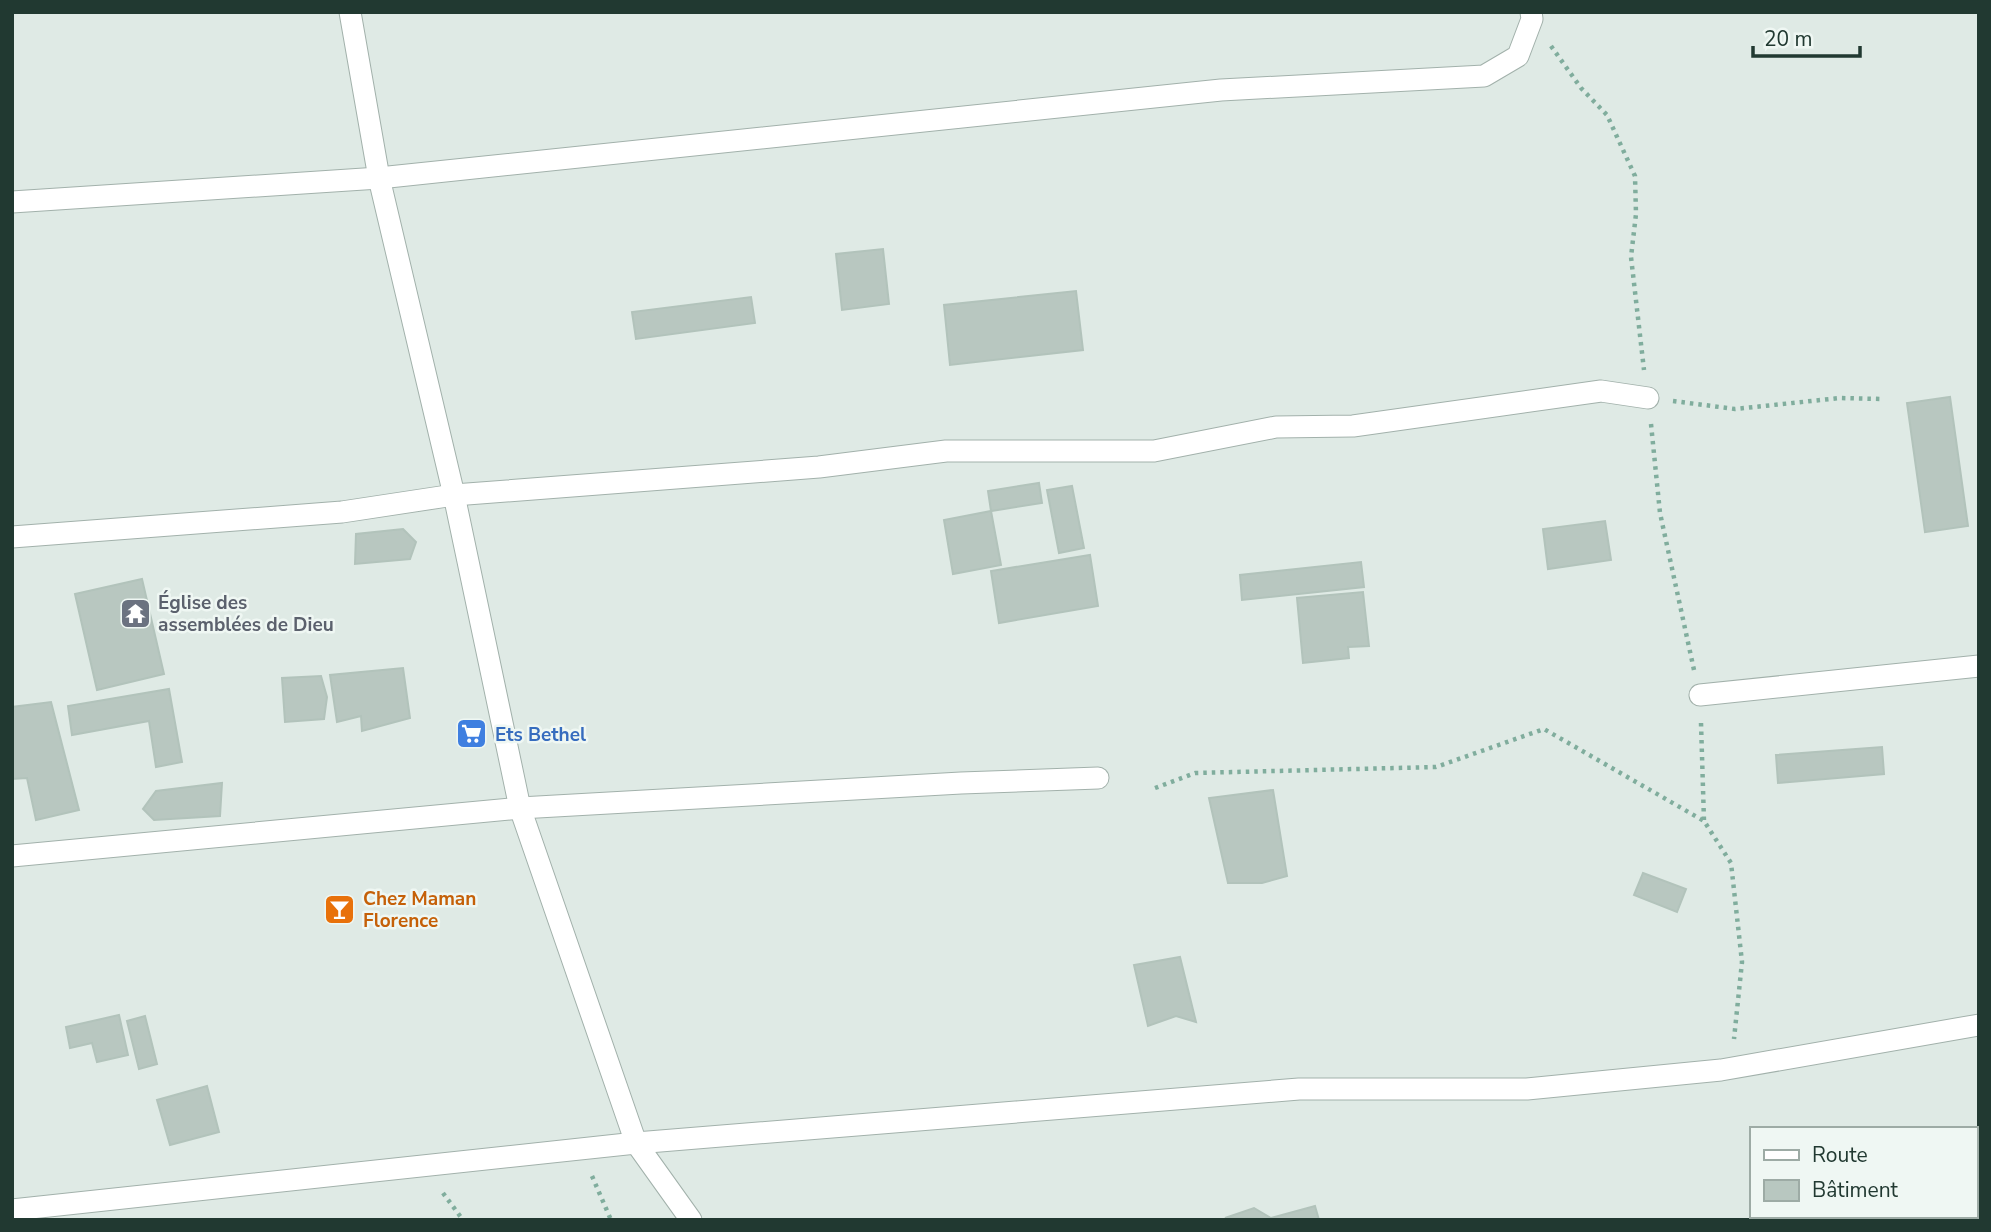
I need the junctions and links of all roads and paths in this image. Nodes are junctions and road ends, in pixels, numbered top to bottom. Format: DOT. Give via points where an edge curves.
graph roads {
  1 [pos="351,12"];
  2 [pos="1531,16"];
  3 [pos="379,178"];
  4 [pos="12,202"];
  5 [pos="1648,398"];
  6 [pos="1882,399"];
  7 [pos="454,495"];
  8 [pos="12,537"];
  9 [pos="1979,666"];
  10 [pos="1700,695"];
  11 [pos="1098,778"];
  12 [pos="1155,788"];
  13 [pos="520,808"];
  14 [pos="1704,821"];
  15 [pos="12,856"];
  16 [pos="1979,1025"];
  17 [pos="1732,1068"];
  18 [pos="636,1143"];
  19 [pos="590,1172"];
  20 [pos="12,1210"];
  21 [pos="611,1220"];
  22 [pos="691,1220"];
  1 -- 3 [label="street"];
  2 -- 3 [label="street" via="1518,55 1483,76 1221,90"];
  2 -- 5 [label="path" via="1581,88 1607,115 1635,176 1631,257"];
  3 -- 4 [label="street"];
  3 -- 7 [label="street"];
  5 -- 6 [label="path" via="1735,409 1840,398"];
  5 -- 7 [label="street" via="1601,391 1353,426 1276,427 1154,451 946,452 819,467"];
  5 -- 10 [label="path" via="1660,513"];
  7 -- 8 [label="street" via="342,512"];
  7 -- 13 [label="street"];
  9 -- 10 [label="street"];
  10 -- 14 [label="path"];
  11 -- 13 [label="street"];
  12 -- 14 [label="path" via="1195,773 1436,767 1544,729"];
  13 -- 15 [label="street"];
  13 -- 18 [label="street"];
  14 -- 17 [label="path" via="1731,863 1742,961"];
  16 -- 17 [label="street"];
  17 -- 18 [label="street" via="1527,1089 1299,1089"];
  18 -- 20 [label="street"];
  18 -- 22 [label="street"];
  19 -- 21 [label="path"];
}
